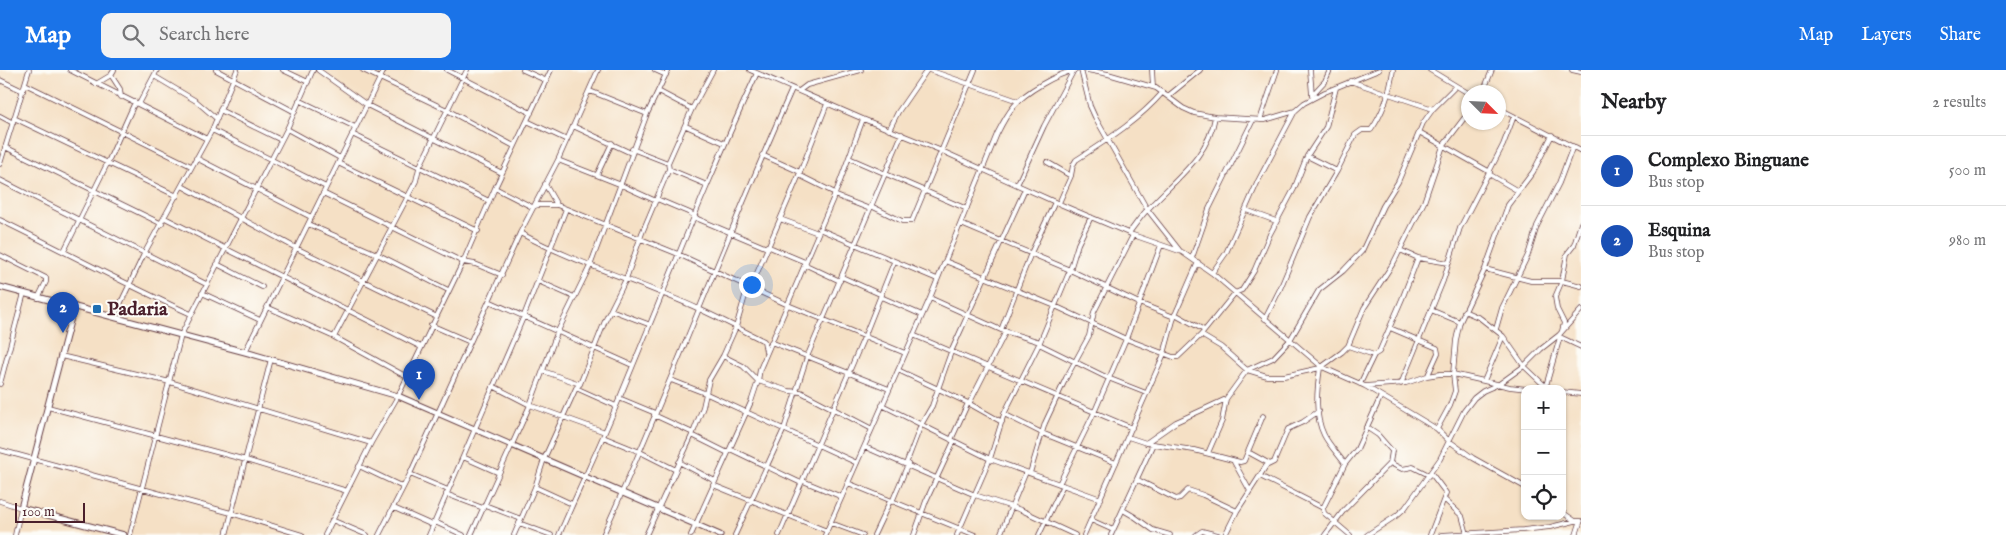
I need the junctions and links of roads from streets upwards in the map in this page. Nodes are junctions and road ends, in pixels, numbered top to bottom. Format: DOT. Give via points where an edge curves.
graph roads {
  1 [pos="29,70"];
  2 [pos="70,70"];
  3 [pos="114,70"];
  4 [pos="157,70"];
  5 [pos="216,70"];
  6 [pos="237,70"];
  7 [pos="283,70"];
  8 [pos="313,70"];
  9 [pos="318,70"];
  10 [pos="362,70"];
  11 [pos="384,70"];
  12 [pos="447,70"];
  13 [pos="467,70"];
  14 [pos="523,70"];
  15 [pos="551,70"];
  16 [pos="597,70"];
  17 [pos="655,70"];
  18 [pos="713,70"];
  19 [pos="750,70"];
  20 [pos="861,70"];
  21 [pos="928,70"];
  22 [pos="975,70"];
  23 [pos="1074,70"];
  24 [pos="1081,70"];
  25 [pos="1086,70"];
  26 [pos="1152,70"];
  27 [pos="1200,70"];
  28 [pos="1276,70"];
  29 [pos="1310,70"];
  30 [pos="1330,70"];
  31 [pos="1379,70"];
  32 [pos="1393,70"];
  33 [pos="1430,70"];
  34 [pos="1492,70"];
  35 [pos="1572,70"];
  36 [pos="667,72"];
  37 [pos="1581,72"];
  38 [pos="757,73"];
  39 [pos="111,75"];
  40 [pos="154,76"];
  41 [pos="381,77"];
  42 [pos="233,78"];
  43 [pos="463,78"];
  44 [pos="0,80"];
  45 [pos="546,81"];
  46 [pos="1350,81"];
  47 [pos="308,82"];
  48 [pos="25,84"];
  49 [pos="96,84"];
  50 [pos="969,84"];
  51 [pos="1486,85"];
  52 [pos="1152,86"];
  53 [pos="1456,86"];
  54 [pos="1336,88"];
  55 [pos="792,89"];
  56 [pos="1461,89"];
  57 [pos="23,91"];
  58 [pos="590,91"];
  59 [pos="658,92"];
  60 [pos="799,92"];
  61 [pos="1163,92"];
  62 [pos="1389,94"];
  63 [pos="1168,96"];
  64 [pos="121,97"];
  65 [pos="1311,97"];
  66 [pos="299,100"];
  67 [pos="1018,101"];
  68 [pos="137,103"];
  69 [pos="827,104"];
  70 [pos="367,105"];
  71 [pos="692,109"];
  72 [pos="1433,109"];
  73 [pos="220,110"];
  74 [pos="447,110"];
  75 [pos="1295,111"];
  76 [pos="295,112"];
  77 [pos="1506,112"];
  78 [pos="531,113"];
  79 [pos="647,114"];
  80 [pos="0,116"];
  81 [pos="1514,116"];
  82 [pos="1215,117"];
  83 [pos="14,118"];
  84 [pos="217,119"];
  85 [pos="863,119"];
  86 [pos="1253,120"];
  87 [pos="1260,120"];
  88 [pos="527,121"];
  89 [pos="1461,122"];
  90 [pos="12,123"];
  91 [pos="573,126"];
  92 [pos="686,126"];
  93 [pos="355,127"];
  94 [pos="287,129"];
  95 [pos="212,130"];
  96 [pos="889,130"];
  97 [pos="122,132"];
  98 [pos="1419,132"];
  99 [pos="352,134"];
  100 [pos="902,134"];
  101 [pos="1552,135"];
  102 [pos="433,138"];
  103 [pos="207,139"];
  104 [pos="281,140"];
  105 [pos="567,140"];
  106 [pos="1108,140"];
  107 [pos="612,143"];
  108 [pos="724,143"];
  109 [pos="514,146"];
  110 [pos="1443,146"];
  111 [pos="1573,146"];
  112 [pos="5,147"];
  113 [pos="632,151"];
  114 [pos="942,151"];
  115 [pos="1581,151"];
  116 [pos="2,154"];
  117 [pos="762,155"];
  118 [pos="1308,156"];
  119 [pos="196,158"];
  120 [pos="271,158"];
  121 [pos="340,158"];
  122 [pos="849,158"];
  123 [pos="558,160"];
  124 [pos="1047,162"];
  125 [pos="338,163"];
  126 [pos="0,164"];
  127 [pos="107,164"];
  128 [pos="191,166"];
  129 [pos="669,166"];
  130 [pos="419,168"];
  131 [pos="984,170"];
  132 [pos="1338,171"];
  133 [pos="502,173"];
  134 [pos="886,173"];
  135 [pos="1489,173"];
  136 [pos="800,174"];
  137 [pos="597,176"];
  138 [pos="1072,176"];
  139 [pos="0,180"];
  140 [pos="544,184"];
  141 [pos="619,184"];
  142 [pos="707,185"];
  143 [pos="1017,185"];
  144 [pos="182,186"];
  145 [pos="256,187"];
  146 [pos="326,187"];
  147 [pos="495,188"];
  148 [pos="1025,188"];
  149 [pos="926,190"];
  150 [pos="93,191"];
  151 [pos="1518,191"];
  152 [pos="323,193"];
  153 [pos="835,194"];
  154 [pos="177,196"];
  155 [pos="407,197"];
  156 [pos="656,200"];
  157 [pos="489,201"];
  158 [pos="1057,203"];
  159 [pos="557,205"];
  160 [pos="532,207"];
  161 [pos="870,208"];
  162 [pos="566,209"];
  163 [pos="967,209"];
  164 [pos="1147,209"];
  165 [pos="1246,210"];
  166 [pos="694,216"];
  167 [pos="311,217"];
  168 [pos="1091,217"];
  169 [pos="166,218"];
  170 [pos="240,218"];
  171 [pos="780,219"];
  172 [pos="0,220"];
  173 [pos="78,220"];
  174 [pos="1276,221"];
  175 [pos="1581,223"];
  176 [pos="162,224"];
  177 [pos="308,224"];
  178 [pos="961,224"];
  179 [pos="605,225"];
  180 [pos="392,226"];
  181 [pos="478,231"];
  182 [pos="818,231"];
  183 [pos="731,233"];
  184 [pos="520,234"];
  185 [pos="1131,234"];
  186 [pos="640,239"];
  187 [pos="1001,241"];
  188 [pos="1161,245"];
  189 [pos="855,246"];
  190 [pos="767,247"];
  191 [pos="296,248"];
  192 [pos="224,249"];
  193 [pos="550,250"];
  194 [pos="1400,250"];
  195 [pos="64,251"];
  196 [pos="1182,252"];
  197 [pos="1031,253"];
  198 [pos="144,254"];
  199 [pos="377,254"];
  200 [pos="678,254"];
  201 [pos="0,255"];
  202 [pos="1192,258"];
  203 [pos="1418,258"];
  204 [pos="945,261"];
  205 [pos="464,262"];
  206 [pos="894,262"];
  207 [pos="1198,262"];
  208 [pos="805,263"];
  209 [pos="1449,263"];
  210 [pos="217,264"];
  211 [pos="590,266"];
  212 [pos="1485,269"];
  213 [pos="714,270"];
  214 [pos="1070,270"];
  215 [pos="1212,273"];
  216 [pos="502,275"];
  217 [pos="282,277"];
  218 [pos="984,278"];
  219 [pos="1518,278"];
  220 [pos="626,279"];
  221 [pos="841,279"];
  222 [pos="937,279"];
  223 [pos="364,280"];
  224 [pos="538,280"];
  225 [pos="1562,281"];
  226 [pos="206,284"];
  227 [pos="129,286"];
  228 [pos="749,286"];
  229 [pos="1581,286"];
  230 [pos="0,287"];
  231 [pos="262,287"];
  232 [pos="1107,287"];
  233 [pos="448,290"];
  234 [pos="1017,290"];
  235 [pos="202,293"];
  236 [pos="24,294"];
  237 [pos="662,294"];
  238 [pos="1235,294"];
  239 [pos="882,296"];
  240 [pos="574,297"];
  241 [pos="38,298"];
  242 [pos="930,298"];
  243 [pos="490,302"];
  244 [pos="1139,303"];
  245 [pos="788,304"];
  246 [pos="74,306"];
  247 [pos="1055,306"];
  248 [pos="267,307"];
  249 [pos="699,309"];
  250 [pos="350,310"];
  251 [pos="611,310"];
  252 [pos="1431,310"];
  253 [pos="1581,310"];
  254 [pos="1464,311"];
  255 [pos="191,314"];
  256 [pos="922,315"];
  257 [pos="969,315"];
  258 [pos="435,316"];
  259 [pos="1174,316"];
  260 [pos="114,317"];
  261 [pos="523,318"];
  262 [pos="824,318"];
  263 [pos="1264,319"];
  264 [pos="260,320"];
  265 [pos="1460,322"];
  266 [pos="1091,323"];
  267 [pos="648,324"];
  268 [pos="431,325"];
  269 [pos="736,327"];
  270 [pos="1390,328"];
  271 [pos="1496,329"];
  272 [pos="1004,330"];
  273 [pos="1204,330"];
  274 [pos="557,333"];
  275 [pos="1561,334"];
  276 [pos="181,335"];
  277 [pos="866,335"];
  278 [pos="913,335"];
  279 [pos="1201,335"];
  280 [pos="1503,336"];
  281 [pos="334,337"];
  282 [pos="1126,339"];
  283 [pos="1290,340"];
  284 [pos="1418,341"];
  285 [pos="470,342"];
  286 [pos="771,342"];
  287 [pos="1040,343"];
  288 [pos="1348,346"];
  289 [pos="421,347"];
  290 [pos="1581,347"];
  291 [pos="594,348"];
  292 [pos="245,352"];
  293 [pos="951,352"];
  294 [pos="905,353"];
  295 [pos="766,354"];
  296 [pos="1164,354"];
  297 [pos="1374,355"];
  298 [pos="61,356"];
  299 [pos="723,356"];
  300 [pos="807,357"];
  301 [pos="271,359"];
  302 [pos="1075,360"];
  303 [pos="632,365"];
  304 [pos="1524,366"];
  305 [pos="988,367"];
  306 [pos="1321,368"];
  307 [pos="898,370"];
  308 [pos="1247,370"];
  309 [pos="543,371"];
  310 [pos="849,373"];
  311 [pos="1453,374"];
  312 [pos="1428,375"];
  313 [pos="407,377"];
  314 [pos="1108,378"];
  315 [pos="671,380"];
  316 [pos="758,380"];
  317 [pos="1020,380"];
  318 [pos="1484,381"];
  319 [pos="170,382"];
  320 [pos="0,384"];
  321 [pos="580,384"];
  322 [pos="1360,384"];
  323 [pos="1401,384"];
  324 [pos="1498,384"];
  325 [pos="1543,385"];
  326 [pos="1546,385"];
  327 [pos="493,386"];
  328 [pos="1365,386"];
  329 [pos="576,388"];
  330 [pos="1521,388"];
  331 [pos="938,389"];
  332 [pos="889,390"];
  333 [pos="797,391"];
  334 [pos="1566,392"];
  335 [pos="1146,393"];
  336 [pos="707,394"];
  337 [pos="1581,394"];
  338 [pos="398,396"];
  339 [pos="1381,396"];
  340 [pos="1057,397"];
  341 [pos="619,398"];
  342 [pos="1226,398"];
  343 [pos="968,403"];
  344 [pos="882,405"];
  345 [pos="530,406"];
  346 [pos="616,406"];
  347 [pos="48,407"];
  348 [pos="260,409"];
  349 [pos="834,410"];
  350 [pos="1319,411"];
  351 [pos="438,413"];
  352 [pos="746,413"];
  353 [pos="1094,413"];
  354 [pos="654,414"];
  355 [pos="1004,414"];
  356 [pos="1263,416"];
  357 [pos="563,418"];
  358 [pos="1002,422"];
  359 [pos="921,426"];
  360 [pos="1366,427"];
  361 [pos="1132,428"];
  362 [pos="476,429"];
  363 [pos="784,429"];
  364 [pos="872,429"];
  365 [pos="1437,429"];
  366 [pos="605,432"];
  367 [pos="1042,433"];
  368 [pos="692,434"];
  369 [pos="155,437"];
  370 [pos="603,437"];
  371 [pos="1128,437"];
  372 [pos="953,441"];
  373 [pos="1449,441"];
  374 [pos="371,443"];
  375 [pos="1146,443"];
  376 [pos="819,444"];
  377 [pos="1153,444"];
  378 [pos="512,445"];
  379 [pos="865,447"];
  380 [pos="1076,447"];
  381 [pos="0,450"];
  382 [pos="729,451"];
  383 [pos="640,452"];
  384 [pos="1248,452"];
  385 [pos="1208,453"];
  386 [pos="463,457"];
  387 [pos="544,459"];
  388 [pos="990,459"];
  389 [pos="34,460"];
  390 [pos="246,460"];
  391 [pos="1234,461"];
  392 [pos="679,462"];
  393 [pos="857,463"];
  394 [pos="1116,463"];
  395 [pos="1390,463"];
  396 [pos="907,464"];
  397 [pos="1270,464"];
  398 [pos="1344,464"];
  399 [pos="359,466"];
  400 [pos="766,466"];
  401 [pos="676,470"];
  402 [pos="1028,472"];
  403 [pos="410,474"];
  404 [pos="499,474"];
  405 [pos="1430,474"];
  406 [pos="584,476"];
  407 [pos="1260,476"];
  408 [pos="938,477"];
  409 [pos="1138,480"];
  410 [pos="803,481"];
  411 [pos="714,483"];
  412 [pos="848,483"];
  413 [pos="1061,484"];
  414 [pos="1521,484"];
  415 [pos="403,486"];
  416 [pos="535,487"];
  417 [pos="142,489"];
  418 [pos="346,491"];
  419 [pos="1250,491"];
  420 [pos="447,492"];
  421 [pos="622,493"];
  422 [pos="975,495"];
  423 [pos="842,497"];
  424 [pos="1101,499"];
  425 [pos="1445,500"];
  426 [pos="0,501"];
  427 [pos="751,501"];
  428 [pos="891,502"];
  429 [pos="572,504"];
  430 [pos="484,507"];
  431 [pos="21,508"];
  432 [pos="394,508"];
  433 [pos="658,508"];
  434 [pos="1012,508"];
  435 [pos="1323,508"];
  436 [pos="1122,510"];
  437 [pos="1236,511"];
  438 [pos="231,513"];
  439 [pos="788,514"];
  440 [pos="922,514"];
  441 [pos="1566,515"];
  442 [pos="332,520"];
  443 [pos="1091,520"];
  444 [pos="1574,520"];
  445 [pos="520,521"];
  446 [pos="1045,521"];
  447 [pos="435,522"];
  448 [pos="1334,522"];
  449 [pos="831,523"];
  450 [pos="1581,523"];
  451 [pos="696,524"];
  452 [pos="960,529"];
  453 [pos="1153,530"];
  454 [pos="826,533"];
  455 [pos="1112,533"];
  456 [pos="1522,533"];
  457 [pos="1468,534"];
  458 [pos="1476,534"];
  459 [pos="14,535"];
  460 [pos="124,535"];
  461 [pos="130,535"];
  462 [pos="226,535"];
  463 [pos="302,535"];
  464 [pos="325,535"];
  465 [pos="367,535"];
  466 [pos="380,535"];
  467 [pos="429,535"];
  468 [pos="463,535"];
  469 [pos="471,535"];
  470 [pos="514,535"];
  471 [pos="551,535"];
  472 [pos="559,535"];
  473 [pos="603,535"];
  474 [pos="646,535"];
  475 [pos="691,535"];
  476 [pos="720,535"];
  477 [pos="735,535"];
  478 [pos="779,535"];
  479 [pos="863,535"];
  480 [pos="874,535"];
  481 [pos="914,535"];
  482 [pos="957,535"];
  483 [pos="975,535"];
  484 [pos="1000,535"];
  485 [pos="1039,535"];
  486 [pos="1075,535"];
  487 [pos="1084,535"];
  488 [pos="1150,535"];
  489 [pos="1170,535"];
  490 [pos="1196,535"];
  491 [pos="1218,535"];
  492 [pos="1225,535"];
  493 [pos="1325,535"];
  494 [pos="1350,535"];
  495 [pos="1367,535"];
  496 [pos="1430,535"];
  497 [pos="1441,535"];
  498 [pos="1576,535"];
  1 -- 48 [label="street"];
  2 -- 49 [label="street"];
  3 -- 39 [label="street"];
  4 -- 40 [label="street"];
  5 -- 42 [label="street"];
  6 -- 42 [label="street"];
  7 -- 47 [label="street"];
  8 -- 47 [label="street"];
  9 -- 70 [label="street"];
  10 -- 41 [label="street"];
  11 -- 41 [label="street"];
  12 -- 43 [label="street"];
  13 -- 43 [label="street"];
  14 -- 45 [label="street"];
  15 -- 45 [label="street"];
  16 -- 58 [label="street"];
  17 -- 36 [label="street"];
  18 -- 71 [label="street"];
  19 -- 38 [label="street"];
  20 -- 60 [label="street" via="808,86"];
  21 -- 50 [label="street"];
  21 -- 96 [label="street"];
  22 -- 50 [label="street"];
  23 -- 67 [label="street" via="1053,78"];
  23 -- 143 [label="street"];
  24 -- 106 [label="street" via="1090,106"];
  25 -- 52 [label="street"];
  26 -- 52 [label="street"];
  27 -- 63 [label="street"];
  28 -- 87 [label="street"];
  29 -- 65 [label="street"];
  30 -- 65 [label="street"];
  31 -- 46 [label="street"];
  32 -- 62 [label="street"];
  33 -- 53 [label="street"];
  34 -- 51 [label="street"];
  35 -- 37 [label="street"];
  36 -- 59 [label="street"];
  38 -- 55 [label="street"];
  38 -- 108 [label="street"];
  39 -- 49 [label="street"];
  39 -- 64 [label="street"];
  40 -- 68 [label="street"];
  40 -- 84 [label="street" via="196,101"];
  41 -- 70 [label="street"];
  41 -- 74 [label="street"];
  42 -- 73 [label="street"];
  42 -- 76 [label="street"];
  43 -- 74 [label="street"];
  43 -- 78 [label="street"];
  44 -- 57 [label="street"];
  45 -- 78 [label="street"];
  46 -- 54 [label="street"];
  46 -- 62 [label="street"];
  47 -- 66 [label="street"];
  48 -- 57 [label="street"];
  48 -- 97 [label="street"];
  49 -- 64 [label="street"];
  50 -- 67 [label="street"];
  50 -- 114 [label="street"];
  52 -- 61 [label="street"];
  53 -- 56 [label="street"];
  53 -- 72 [label="street"];
  54 -- 65 [label="street"];
  54 -- 118 [label="street" via="1326,127"];
  55 -- 60 [label="street"];
  55 -- 117 [label="street"];
  57 -- 83 [label="street"];
  58 -- 79 [label="street"];
  58 -- 91 [label="street"];
  59 -- 71 [label="street"];
  59 -- 79 [label="street"];
  60 -- 69 [label="street"];
  61 -- 63 [label="street"];
  61 -- 106 [label="street" via="1138,118"];
  62 -- 72 [label="street"];
  62 -- 132 [label="street" via="1370,130 1362,130 1355,135"];
  63 -- 82 [label="street" via="1188,111"];
  64 -- 68 [label="street"];
  65 -- 75 [label="street"];
  66 -- 76 [label="street"];
  66 -- 93 [label="street"];
  67 -- 131 [label="street" via="1006,117"];
  68 -- 97 [label="street"];
  68 -- 103 [label="street"];
  69 -- 85 [label="street"];
  69 -- 136 [label="street"];
  70 -- 93 [label="street"];
  70 -- 102 [label="street"];
  71 -- 92 [label="street"];
  72 -- 98 [label="street"];
  73 -- 84 [label="street"];
  73 -- 104 [label="street"];
  74 -- 102 [label="street"];
  74 -- 109 [label="street"];
  75 -- 87 [label="street"];
  75 -- 165 [label="street"];
  76 -- 94 [label="street"];
  77 -- 81 [label="street"];
  78 -- 88 [label="street"];
  79 -- 113 [label="street"];
  80 -- 90 [label="street"];
  81 -- 101 [label="street"];
  81 -- 135 [label="street"];
  82 -- 86 [label="street"];
  82 -- 164 [label="street" via="1208,141 1197,158"];
  83 -- 90 [label="street"];
  83 -- 127 [label="street"];
  84 -- 95 [label="street"];
  85 -- 96 [label="street"];
  85 -- 122 [label="street"];
  86 -- 87 [label="street"];
  86 -- 202 [label="street" via="1209,209"];
  88 -- 105 [label="street"];
  88 -- 109 [label="street"];
  89 -- 110 [label="street"];
  90 -- 112 [label="street"];
  91 -- 105 [label="street"];
  91 -- 107 [label="street"];
  92 -- 108 [label="street"];
  92 -- 129 [label="street"];
  93 -- 99 [label="street"];
  94 -- 104 [label="street"];
  94 -- 121 [label="street"];
  95 -- 103 [label="street"];
  95 -- 120 [label="street"];
  96 -- 100 [label="street"];
  97 -- 127 [label="street"];
  97 -- 128 [label="street"];
  98 -- 110 [label="street"];
  98 -- 283 [label="street" via="1366,245 1357,258 1319,290"];
  99 -- 121 [label="street"];
  99 -- 130 [label="street"];
  100 -- 114 [label="street"];
  100 -- 134 [label="street"];
  101 -- 111 [label="street"];
  101 -- 151 [label="street" via="1533,172"];
  102 -- 130 [label="street"];
  102 -- 133 [label="street"];
  103 -- 119 [label="street"];
  104 -- 120 [label="street"];
  105 -- 123 [label="street"];
  106 -- 138 [label="street" via="1076,160"];
  106 -- 164 [label="street"];
  107 -- 113 [label="street"];
  107 -- 137 [label="street"];
  108 -- 142 [label="street"];
  109 -- 133 [label="street"];
  110 -- 135 [label="street"];
  110 -- 194 [label="street" via="1430,188"];
  111 -- 115 [label="street"];
  111 -- 219 [label="street" via="1559,184 1542,213"];
  112 -- 116 [label="street"];
  112 -- 150 [label="street"];
  113 -- 129 [label="street"];
  113 -- 141 [label="street"];
  114 -- 131 [label="street"];
  114 -- 149 [label="street"];
  116 -- 126 [label="street"];
  117 -- 136 [label="street"];
  117 -- 183 [label="street"];
  118 -- 132 [label="street"];
  118 -- 174 [label="street"];
  119 -- 128 [label="street"];
  119 -- 145 [label="street"];
  120 -- 145 [label="street"];
  120 -- 146 [label="street"];
  121 -- 125 [label="street"];
  122 -- 134 [label="street"];
  122 -- 153 [label="street"];
  123 -- 137 [label="street"];
  123 -- 140 [label="street"];
  124 -- 138 [label="street"];
  125 -- 146 [label="street"];
  125 -- 155 [label="street"];
  127 -- 150 [label="street"];
  127 -- 154 [label="street"];
  128 -- 144 [label="street"];
  129 -- 142 [label="street"];
  129 -- 156 [label="street"];
  130 -- 155 [label="street"];
  130 -- 157 [label="street"];
  131 -- 143 [label="street"];
  131 -- 163 [label="street"];
  132 -- 263 [label="street" via="1310,217"];
  133 -- 147 [label="street"];
  134 -- 149 [label="street"];
  134 -- 161 [label="street"];
  135 -- 151 [label="street"];
  135 -- 209 [label="street" via="1460,228"];
  136 -- 153 [label="street"];
  136 -- 171 [label="street"];
  137 -- 141 [label="street"];
  138 -- 158 [label="street"];
  139 -- 173 [label="street"];
  140 -- 159 [label="street"];
  140 -- 160 [label="street"];
  141 -- 156 [label="street"];
  141 -- 179 [label="street"];
  142 -- 166 [label="street"];
  143 -- 148 [label="street"];
  144 -- 154 [label="street"];
  144 -- 170 [label="street"];
  145 -- 167 [label="street"];
  145 -- 170 [label="street"];
  146 -- 152 [label="street"];
  147 -- 157 [label="street"];
  147 -- 160 [label="street"];
  148 -- 158 [label="street"];
  148 -- 187 [label="street"];
  149 -- 161 [label="street" via="910,222"];
  149 -- 163 [label="street"];
  150 -- 173 [label="street"];
  150 -- 176 [label="street"];
  151 -- 212 [label="street" via="1508,205"];
  152 -- 167 [label="street"];
  152 -- 180 [label="street"];
  153 -- 161 [label="street"];
  153 -- 182 [label="street"];
  154 -- 169 [label="street"];
  155 -- 180 [label="street"];
  155 -- 181 [label="street"];
  156 -- 166 [label="street"];
  156 -- 186 [label="street"];
  157 -- 181 [label="street"];
  158 -- 168 [label="street"];
  158 -- 197 [label="street"];
  159 -- 160 [label="street"];
  159 -- 162 [label="street"];
  160 -- 184 [label="street"];
  161 -- 189 [label="street"];
  162 -- 179 [label="street"];
  162 -- 193 [label="street"];
  163 -- 178 [label="street"];
  164 -- 185 [label="street"];
  164 -- 196 [label="street"];
  165 -- 174 [label="street"];
  165 -- 215 [label="street"];
  166 -- 183 [label="street"];
  166 -- 200 [label="street"];
  167 -- 177 [label="street"];
  168 -- 185 [label="street"];
  168 -- 214 [label="street"];
  169 -- 176 [label="street"];
  169 -- 192 [label="street"];
  170 -- 191 [label="street"];
  170 -- 192 [label="street"];
  171 -- 182 [label="street"];
  171 -- 190 [label="street"];
  172 -- 195 [label="street"];
  173 -- 195 [label="street"];
  173 -- 198 [label="street"];
  174 -- 238 [label="street" via="1254,271 1242,290"];
  175 -- 225 [label="street" via="1574,245 1567,254"];
  176 -- 198 [label="street"];
  177 -- 191 [label="street"];
  177 -- 199 [label="street"];
  178 -- 187 [label="street"];
  178 -- 204 [label="street"];
  179 -- 186 [label="street"];
  179 -- 211 [label="street"];
  180 -- 199 [label="street"];
  180 -- 205 [label="street"];
  181 -- 205 [label="street"];
  182 -- 189 [label="street"];
  182 -- 208 [label="street"];
  183 -- 190 [label="street"];
  183 -- 213 [label="street"];
  184 -- 193 [label="street"];
  184 -- 216 [label="street"];
  185 -- 188 [label="street"];
  185 -- 232 [label="street"];
  186 -- 200 [label="street"];
  186 -- 220 [label="street"];
  187 -- 197 [label="street"];
  187 -- 218 [label="street"];
  188 -- 196 [label="street"];
  188 -- 244 [label="street"];
  189 -- 206 [label="street"];
  189 -- 221 [label="street"];
  190 -- 208 [label="street"];
  190 -- 228 [label="street"];
  191 -- 217 [label="street"];
  191 -- 223 [label="street"];
  192 -- 210 [label="street"];
  192 -- 217 [label="street"];
  193 -- 211 [label="street"];
  193 -- 224 [label="street"];
  194 -- 203 [label="street"];
  194 -- 288 [label="street" via="1364,308"];
  195 -- 227 [label="street"];
  196 -- 202 [label="street"];
  197 -- 214 [label="street"];
  197 -- 234 [label="street"];
  198 -- 226 [label="street"];
  198 -- 227 [label="street"];
  199 -- 223 [label="street"];
  199 -- 233 [label="street"];
  200 -- 213 [label="street"];
  200 -- 237 [label="street"];
  201 -- 241 [label="street" via="46,278"];
  202 -- 207 [label="street"];
  203 -- 209 [label="street"];
  203 -- 270 [label="street"];
  204 -- 218 [label="street"];
  204 -- 222 [label="street"];
  205 -- 216 [label="street"];
  205 -- 233 [label="street"];
  206 -- 222 [label="street"];
  206 -- 239 [label="street"];
  207 -- 215 [label="street"];
  207 -- 259 [label="street"];
  208 -- 221 [label="street"];
  208 -- 245 [label="street"];
  209 -- 252 [label="street"];
  210 -- 226 [label="street"];
  210 -- 231 [label="street"];
  211 -- 220 [label="street"];
  211 -- 240 [label="street"];
  212 -- 219 [label="street"];
  212 -- 254 [label="street"];
  213 -- 228 [label="street"];
  213 -- 249 [label="street"];
  214 -- 232 [label="street"];
  214 -- 247 [label="street"];
  215 -- 238 [label="street"];
  216 -- 243 [label="street"];
  217 -- 248 [label="street"];
  217 -- 250 [label="street"];
  218 -- 234 [label="street"];
  218 -- 257 [label="street"];
  219 -- 225 [label="street" via="1539,282"];
  219 -- 271 [label="street" via="1502,308"];
  220 -- 237 [label="street"];
  220 -- 251 [label="street"];
  221 -- 239 [label="street"];
  221 -- 262 [label="street"];
  222 -- 242 [label="street"];
  223 -- 250 [label="street"];
  223 -- 258 [label="street"];
  224 -- 240 [label="street"];
  224 -- 261 [label="street"];
  225 -- 229 [label="street"];
  225 -- 275 [label="street" via="1555,296 1564,323"];
  226 -- 235 [label="street"];
  227 -- 255 [label="street"];
  227 -- 260 [label="street"];
  228 -- 245 [label="street"];
  228 -- 269 [label="street"];
  230 -- 236 [label="street"];
  232 -- 244 [label="street"];
  232 -- 266 [label="street"];
  233 -- 258 [label="street"];
  234 -- 247 [label="street"];
  234 -- 272 [label="street"];
  235 -- 255 [label="street"];
  235 -- 264 [label="street"];
  236 -- 241 [label="street"];
  236 -- 320 [label="street"];
  237 -- 249 [label="street"];
  237 -- 267 [label="street"];
  238 -- 263 [label="street"];
  238 -- 273 [label="street"];
  239 -- 256 [label="street"];
  239 -- 277 [label="street"];
  240 -- 274 [label="street"];
  241 -- 246 [label="street"];
  242 -- 256 [label="street"];
  242 -- 257 [label="street"];
  243 -- 261 [label="street"];
  243 -- 285 [label="street"];
  244 -- 259 [label="street"];
  244 -- 282 [label="street"];
  245 -- 262 [label="street"];
  245 -- 286 [label="street"];
  246 -- 260 [label="street"];
  246 -- 298 [label="street"];
  247 -- 266 [label="street"];
  247 -- 287 [label="street"];
  248 -- 264 [label="street"];
  248 -- 281 [label="street"];
  249 -- 269 [label="street"];
  249 -- 315 [label="street"];
  250 -- 281 [label="street"];
  250 -- 289 [label="street"];
  251 -- 267 [label="street"];
  251 -- 291 [label="street"];
  252 -- 265 [label="street"];
  252 -- 284 [label="street"];
  253 -- 275 [label="street"];
  254 -- 265 [label="street"];
  254 -- 271 [label="street"];
  255 -- 276 [label="street"];
  256 -- 278 [label="street"];
  257 -- 272 [label="street"];
  257 -- 293 [label="street"];
  258 -- 268 [label="street"];
  259 -- 273 [label="street"];
  259 -- 296 [label="street"];
  260 -- 276 [label="street"];
  261 -- 274 [label="street"];
  261 -- 327 [label="street"];
  262 -- 277 [label="street"];
  262 -- 300 [label="street"];
  263 -- 283 [label="street"];
  264 -- 292 [label="street"];
  265 -- 311 [label="street"];
  266 -- 282 [label="street"];
  266 -- 302 [label="street" via="1089,336"];
  267 -- 303 [label="street"];
  268 -- 285 [label="street"];
  268 -- 289 [label="street"];
  269 -- 295 [label="street" via="764,341"];
  269 -- 299 [label="street"];
  270 -- 284 [label="street"];
  270 -- 297 [label="street" via="1379,352"];
  271 -- 280 [label="street"];
  272 -- 287 [label="street"];
  272 -- 305 [label="street"];
  273 -- 279 [label="street"];
  274 -- 291 [label="street"];
  274 -- 309 [label="street"];
  275 -- 290 [label="street"];
  275 -- 304 [label="street"];
  275 -- 326 [label="street"];
  276 -- 292 [label="street"];
  276 -- 319 [label="street"];
  277 -- 294 [label="street"];
  277 -- 310 [label="street"];
  278 -- 293 [label="street"];
  278 -- 294 [label="street"];
  279 -- 296 [label="street" via="1178,357"];
  279 -- 308 [label="street"];
  280 -- 304 [label="street"];
  280 -- 318 [label="street"];
  281 -- 313 [label="street"];
  282 -- 296 [label="street"];
  282 -- 314 [label="street"];
  283 -- 306 [label="street"];
  283 -- 308 [label="street" via="1273,358"];
  284 -- 312 [label="street" via="1438,350"];
  284 -- 323 [label="street"];
  285 -- 351 [label="street"];
  286 -- 295 [label="street"];
  286 -- 300 [label="street"];
  287 -- 302 [label="street"];
  287 -- 317 [label="street"];
  288 -- 297 [label="street"];
  288 -- 306 [label="street"];
  289 -- 313 [label="street"];
  291 -- 303 [label="street"];
  291 -- 321 [label="street"];
  292 -- 301 [label="street"];
  293 -- 305 [label="street"];
  293 -- 331 [label="street"];
  294 -- 307 [label="street"];
  295 -- 316 [label="street"];
  296 -- 335 [label="street"];
  297 -- 322 [label="street"];
  298 -- 319 [label="street"];
  298 -- 347 [label="street"];
  299 -- 316 [label="street" via="743,366"];
  299 -- 336 [label="street" via="709,380"];
  300 -- 310 [label="street"];
  300 -- 333 [label="street"];
  301 -- 338 [label="street"];
  301 -- 348 [label="street"];
  302 -- 314 [label="street"];
  302 -- 340 [label="street"];
  303 -- 341 [label="street"];
  304 -- 324 [label="street"];
  304 -- 325 [label="street"];
  305 -- 317 [label="street"];
  305 -- 343 [label="street"];
  306 -- 308 [label="street" via="1276,377"];
  306 -- 322 [label="street"];
  306 -- 350 [label="street" via="1317,390"];
  307 -- 331 [label="street"];
  307 -- 332 [label="street"];
  308 -- 342 [label="street"];
  309 -- 321 [label="street"];
  309 -- 345 [label="street"];
  310 -- 332 [label="street"];
  310 -- 349 [label="street"];
  311 -- 312 [label="street"];
  311 -- 318 [label="street"];
  311 -- 365 [label="street" via="1455,391"];
  312 -- 323 [label="street"];
  313 -- 338 [label="street"];
  314 -- 335 [label="street"];
  314 -- 353 [label="street"];
  315 -- 336 [label="street"];
  315 -- 354 [label="street"];
  316 -- 333 [label="street"];
  316 -- 352 [label="street"];
  317 -- 340 [label="street"];
  317 -- 355 [label="street"];
  318 -- 324 [label="street"];
  319 -- 348 [label="street"];
  319 -- 369 [label="street"];
  321 -- 329 [label="street"];
  322 -- 328 [label="street"];
  323 -- 328 [label="street"];
  324 -- 330 [label="street"];
  324 -- 373 [label="street" via="1474,398"];
  327 -- 345 [label="street"];
  327 -- 362 [label="street"];
  328 -- 339 [label="street"];
  329 -- 346 [label="street"];
  329 -- 357 [label="street"];
  331 -- 343 [label="street"];
  331 -- 359 [label="street"];
  332 -- 344 [label="street"];
  333 -- 349 [label="street"];
  333 -- 363 [label="street"];
  334 -- 337 [label="street"];
  335 -- 361 [label="street"];
  336 -- 352 [label="street"];
  336 -- 368 [label="street"];
  338 -- 351 [label="street"];
  338 -- 374 [label="street"];
  339 -- 360 [label="street"];
  339 -- 365 [label="street"];
  340 -- 353 [label="street"];
  340 -- 367 [label="street"];
  341 -- 346 [label="street"];
  341 -- 354 [label="street"];
  342 -- 375 [label="street" via="1176,422"];
  342 -- 385 [label="street" via="1222,421"];
  343 -- 358 [label="street"];
  343 -- 372 [label="street"];
  344 -- 359 [label="street"];
  344 -- 364 [label="street"];
  345 -- 357 [label="street"];
  345 -- 378 [label="street"];
  346 -- 366 [label="street"];
  347 -- 369 [label="street"];
  347 -- 389 [label="street"];
  348 -- 374 [label="street"];
  348 -- 390 [label="street"];
  349 -- 364 [label="street"];
  349 -- 376 [label="street"];
  350 -- 397 [label="street" via="1288,429 1274,462"];
  350 -- 398 [label="street" via="1325,437"];
  351 -- 362 [label="street"];
  351 -- 403 [label="street"];
  352 -- 363 [label="street"];
  352 -- 382 [label="street"];
  353 -- 361 [label="street"];
  353 -- 380 [label="street"];
  354 -- 368 [label="street"];
  354 -- 383 [label="street"];
  355 -- 358 [label="street"];
  355 -- 367 [label="street"];
  356 -- 384 [label="street"];
  357 -- 366 [label="street"];
  357 -- 387 [label="street"];
  358 -- 388 [label="street"];
  359 -- 372 [label="street"];
  359 -- 396 [label="street"];
  360 -- 395 [label="street" via="1392,451"];
  360 -- 398 [label="street" via="1357,449"];
  361 -- 371 [label="street"];
  362 -- 378 [label="street"];
  362 -- 386 [label="street"];
  363 -- 376 [label="street"];
  363 -- 400 [label="street"];
  364 -- 379 [label="street"];
  365 -- 373 [label="street"];
  366 -- 370 [label="street"];
  367 -- 380 [label="street"];
  367 -- 402 [label="street"];
  368 -- 382 [label="street"];
  368 -- 392 [label="street"];
  369 -- 390 [label="street"];
  369 -- 417 [label="street"];
  370 -- 383 [label="street"];
  370 -- 406 [label="street"];
  371 -- 375 [label="street"];
  371 -- 394 [label="street"];
  372 -- 388 [label="street"];
  372 -- 408 [label="street"];
  373 -- 405 [label="street"];
  373 -- 414 [label="street"];
  374 -- 399 [label="street"];
  375 -- 377 [label="street"];
  376 -- 393 [label="street"];
  376 -- 410 [label="street"];
  377 -- 385 [label="street"];
  377 -- 409 [label="street"];
  378 -- 387 [label="street"];
  378 -- 404 [label="street"];
  379 -- 393 [label="street"];
  379 -- 396 [label="street"];
  380 -- 394 [label="street"];
  380 -- 413 [label="street"];
  381 -- 389 [label="street"];
  382 -- 400 [label="street"];
  382 -- 411 [label="street"];
  383 -- 401 [label="street"];
  383 -- 421 [label="street"];
  384 -- 391 [label="street" via="1244,461"];
  384 -- 397 [label="street"];
  385 -- 391 [label="street"];
  386 -- 404 [label="street"];
  386 -- 420 [label="street"];
  387 -- 406 [label="street"];
  387 -- 416 [label="street"];
  388 -- 402 [label="street"];
  388 -- 422 [label="street"];
  389 -- 417 [label="street"];
  389 -- 431 [label="street"];
  390 -- 418 [label="street"];
  390 -- 438 [label="street"];
  391 -- 419 [label="street"];
  392 -- 401 [label="street"];
  392 -- 411 [label="street"];
  393 -- 412 [label="street"];
  394 -- 424 [label="street"];
  395 -- 405 [label="street" via="1402,469 1413,467"];
  395 -- 448 [label="street"];
  396 -- 408 [label="street"];
  396 -- 428 [label="street"];
  397 -- 407 [label="street"];
  398 -- 435 [label="street"];
  399 -- 415 [label="street"];
  399 -- 418 [label="street"];
  400 -- 410 [label="street"];
  400 -- 427 [label="street"];
  401 -- 433 [label="street"];
  402 -- 413 [label="street"];
  402 -- 434 [label="street"];
  403 -- 415 [label="street"];
  403 -- 420 [label="street"];
  404 -- 430 [label="street"];
  405 -- 425 [label="street" via="1443,487"];
  405 -- 495 [label="street" via="1405,508"];
  406 -- 421 [label="street"];
  406 -- 429 [label="street"];
  407 -- 419 [label="street"];
  407 -- 435 [label="street"];
  408 -- 422 [label="street"];
  408 -- 440 [label="street"];
  409 -- 436 [label="street"];
  409 -- 437 [label="street" via="1176,499 1188,490"];
  410 -- 423 [label="street"];
  410 -- 439 [label="street"];
  411 -- 427 [label="street"];
  411 -- 451 [label="street"];
  412 -- 423 [label="street"];
  412 -- 428 [label="street"];
  413 -- 424 [label="street"];
  413 -- 446 [label="street"];
  415 -- 432 [label="street"];
  416 -- 429 [label="street"];
  416 -- 445 [label="street"];
  417 -- 438 [label="street"];
  417 -- 461 [label="street"];
  418 -- 442 [label="street"];
  419 -- 437 [label="street"];
  420 -- 430 [label="street"];
  420 -- 447 [label="street"];
  421 -- 433 [label="street"];
  421 -- 473 [label="street"];
  422 -- 434 [label="street"];
  422 -- 452 [label="street"];
  423 -- 449 [label="street"];
  424 -- 443 [label="street"];
  425 -- 457 [label="street" via="1462,516"];
  425 -- 496 [label="street"];
  426 -- 431 [label="street"];
  427 -- 439 [label="street"];
  427 -- 477 [label="street"];
  428 -- 440 [label="street"];
  428 -- 480 [label="street"];
  429 -- 472 [label="street"];
  430 -- 445 [label="street"];
  430 -- 469 [label="street"];
  431 -- 459 [label="street"];
  431 -- 460 [label="street"];
  432 -- 447 [label="street" via="430,524"];
  432 -- 466 [label="street"];
  433 -- 451 [label="street"];
  433 -- 474 [label="street"];
  434 -- 446 [label="street"];
  434 -- 484 [label="street"];
  435 -- 448 [label="street"];
  436 -- 453 [label="street"];
  436 -- 455 [label="street"];
  437 -- 492 [label="street"];
  438 -- 462 [label="street"];
  438 -- 463 [label="street"];
  439 -- 454 [label="street"];
  439 -- 478 [label="street"];
  440 -- 452 [label="street"];
  440 -- 481 [label="street"];
  441 -- 444 [label="street"];
  442 -- 464 [label="street"];
  442 -- 465 [label="street"];
  443 -- 455 [label="street"];
  443 -- 487 [label="street"];
  444 -- 450 [label="street"];
  444 -- 456 [label="street"];
  445 -- 470 [label="street"];
  445 -- 471 [label="street"];
  446 -- 485 [label="street"];
  446 -- 486 [label="street"];
  447 -- 467 [label="street"];
  447 -- 468 [label="street"];
  448 -- 493 [label="street"];
  448 -- 494 [label="street"];
  449 -- 454 [label="street"];
  449 -- 479 [label="street"];
  450 -- 498 [label="street"];
  451 -- 475 [label="street"];
  451 -- 476 [label="street"];
  452 -- 482 [label="street"];
  452 -- 483 [label="street"];
  453 -- 488 [label="street"];
  453 -- 489 [label="street"];
  456 -- 458 [label="street"];
  457 -- 458 [label="street"];
  457 -- 497 [label="street"];
  490 -- 491 [label="street" via="1202,531"];
}
